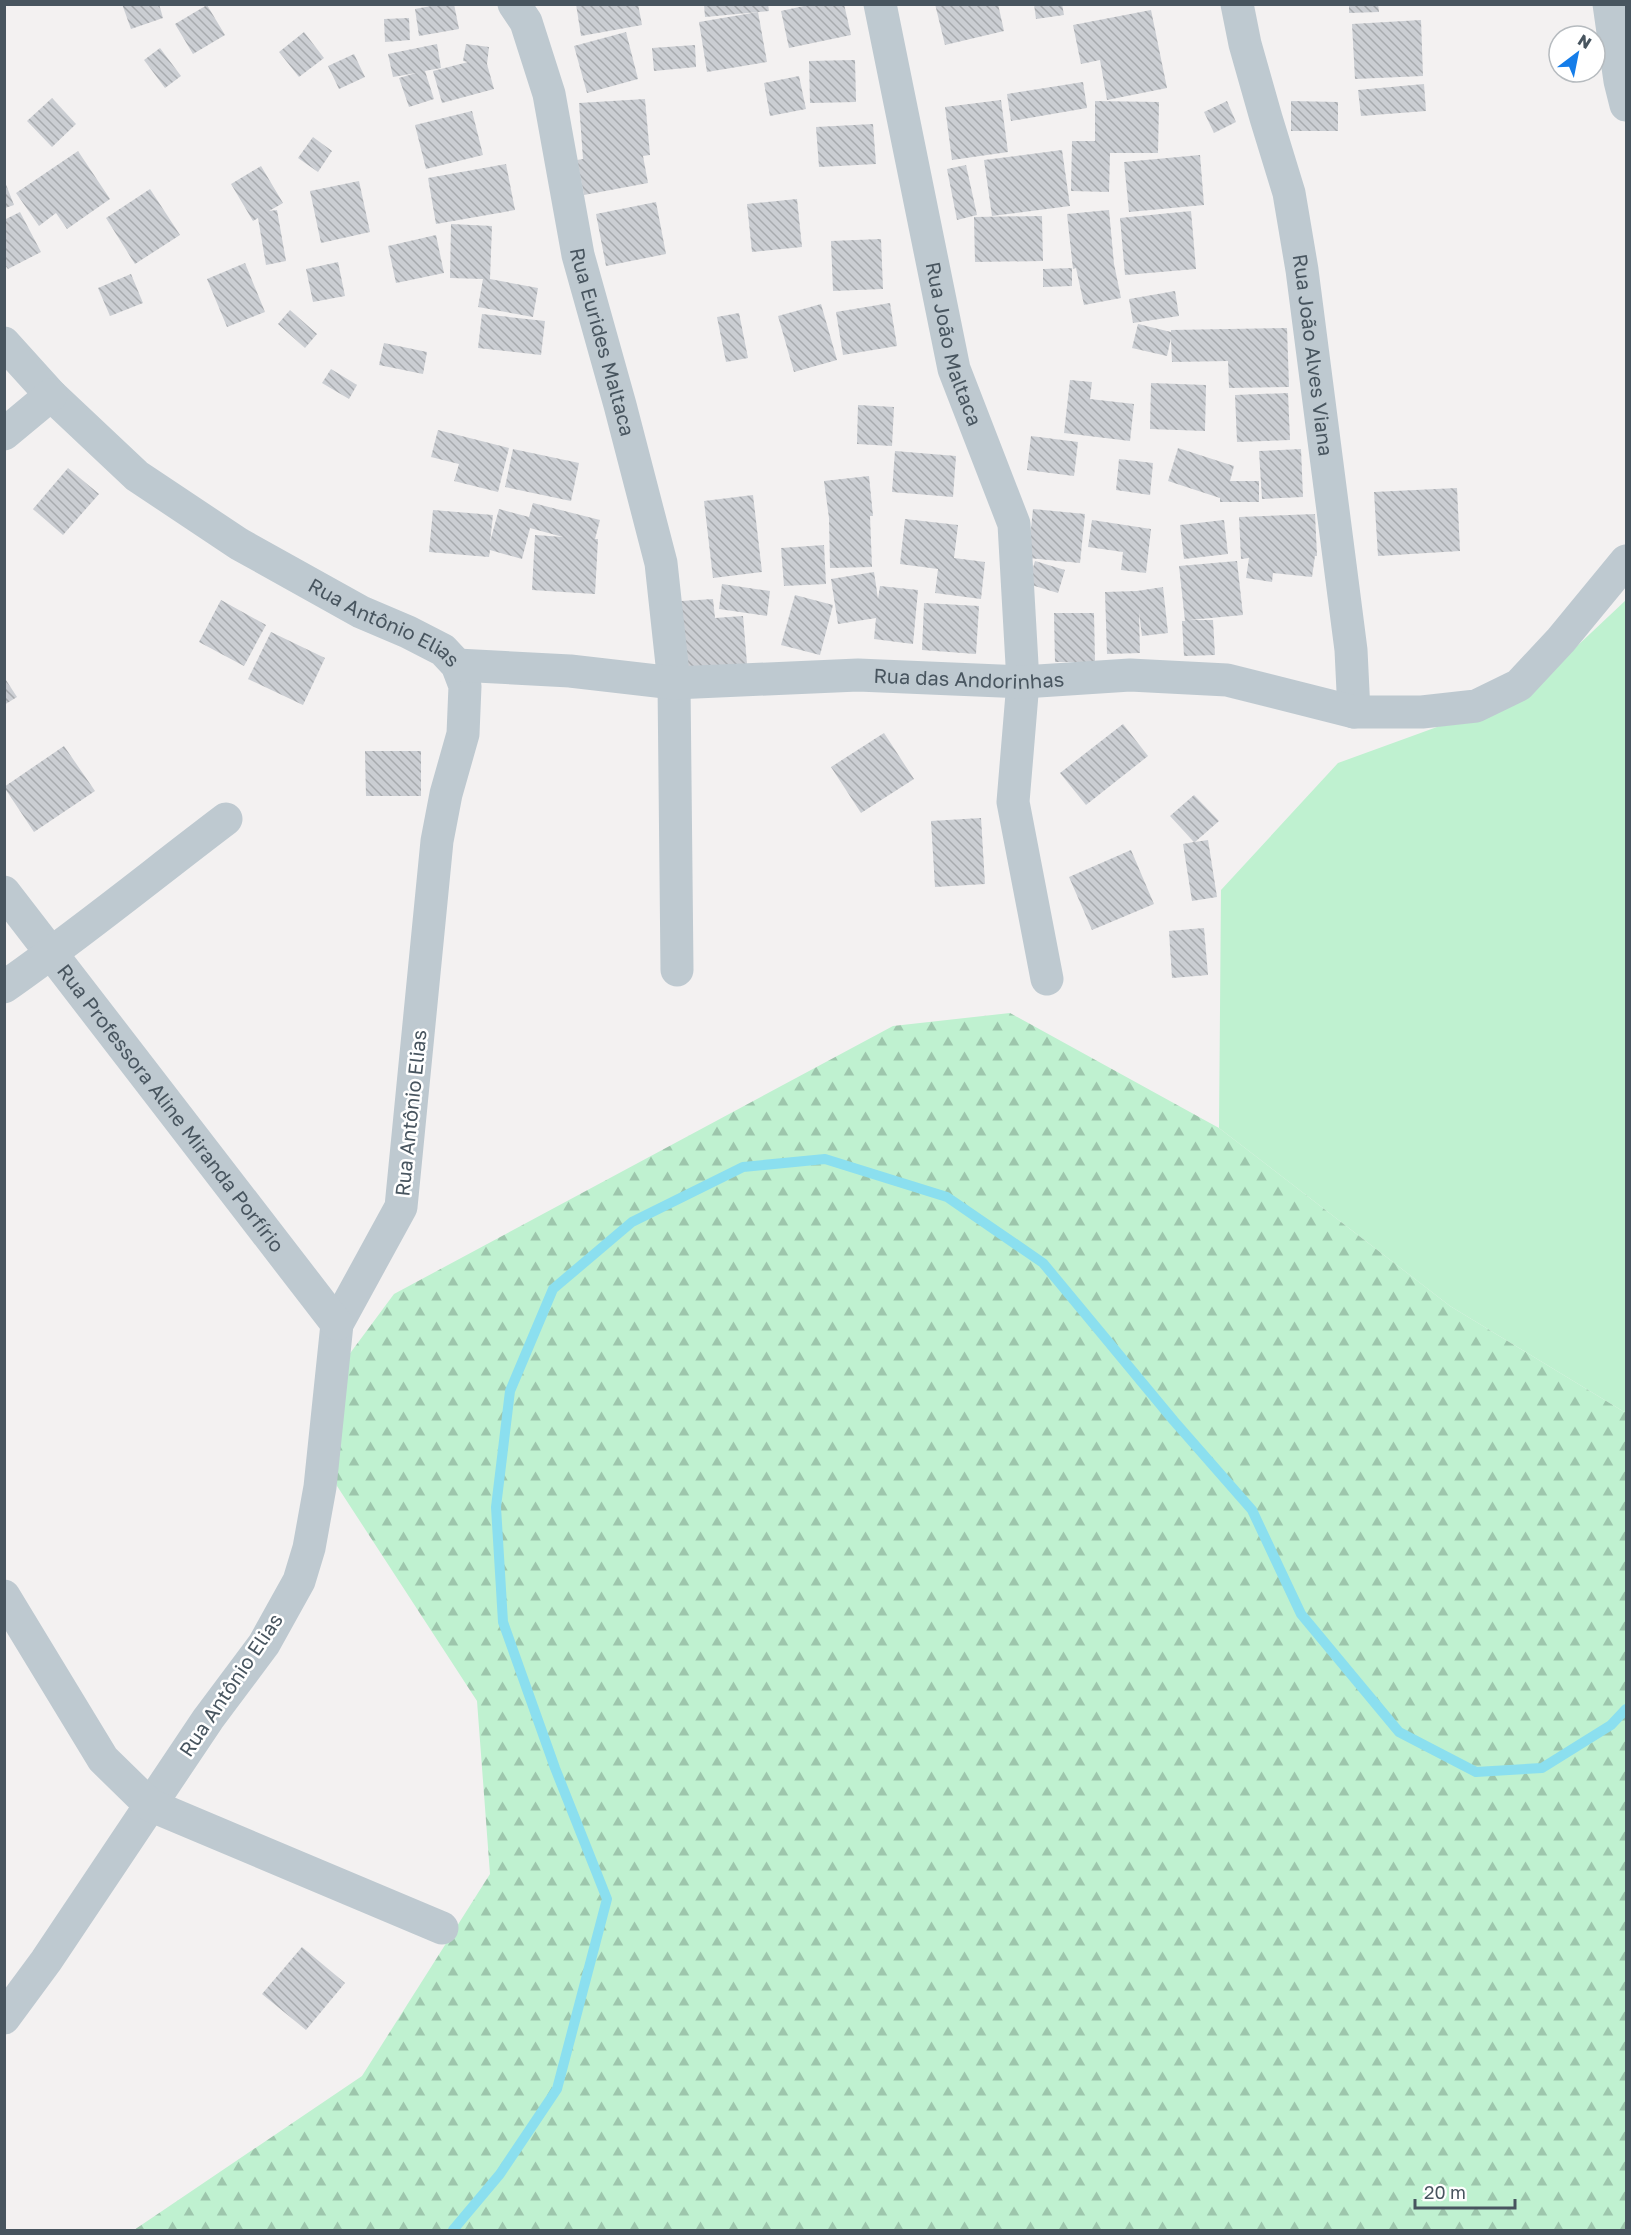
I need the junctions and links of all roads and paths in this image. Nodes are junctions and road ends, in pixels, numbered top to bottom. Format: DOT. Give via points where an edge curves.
graph roads {
  1 [pos="514,4"];
  2 [pos="880,4"];
  3 [pos="1237,4"];
  4 [pos="1609,4"];
  5 [pos="1626,105"];
  6 [pos="4,343"];
  7 [pos="51,395"];
  8 [pos="4,434"];
  9 [pos="1626,561"];
  10 [pos="457,664"];
  11 [pos="1023,682"];
  12 [pos="674,683"];
  13 [pos="1354,712"];
  14 [pos="225,819"];
  15 [pos="4,892"];
  16 [pos="52,954"];
  17 [pos="677,970"];
  18 [pos="1047,979"];
  19 [pos="4,987"];
  20 [pos="337,1324"];
  21 [pos="4,1596"];
  22 [pos="150,1805"];
  23 [pos="442,1928"];
  24 [pos="4,2018"];
  1 -- 12 [label="street, Rua Eurides Maltaca" via="526,22 549,94 578,255 661,563"];
  2 -- 11 [label="street, Rua João Maltaca" via="954,369 1014,524"];
  3 -- 13 [label="street, Rua João Alves Viana" via="1289,193 1302,270 1351,650"];
  4 -- 5 [label="street"];
  6 -- 7 [label="street, Rua Antônio Elias"];
  7 -- 8 [label="street"];
  7 -- 10 [label="street, Rua Antônio Elias" via="137,476 229,537 361,612 443,650"];
  9 -- 13 [label="street, Rua das Andorinhas" via="1519,685 1476,706 1422,712"];
  10 -- 12 [label="street, Rua das Andorinhas"];
  10 -- 20 [label="street, Rua Antônio Elias" via="465,686 463,734 437,841 401,1207"];
  11 -- 12 [label="street, Rua das Andorinhas" via="858,675"];
  11 -- 13 [label="street, Rua das Andorinhas" via="1130,675 1227,680"];
  11 -- 18 [label="street, Rua João Maltaca" via="1013,802"];
  12 -- 17 [label="street, Rua Eurides Maltaca"];
  14 -- 16 [label="street"];
  15 -- 16 [label="street, Rua Professora Aline Miranda Porfírio"];
  16 -- 19 [label="street"];
  16 -- 20 [label="street, Rua Professora Aline Miranda Porfírio"];
  20 -- 22 [label="street, Rua Antônio Elias" via="320,1487 299,1581 264,1644"];
  21 -- 22 [label="street" via="102,1760"];
  22 -- 23 [label="street"];
  22 -- 24 [label="street, Rua Antônio Elias"];
}
